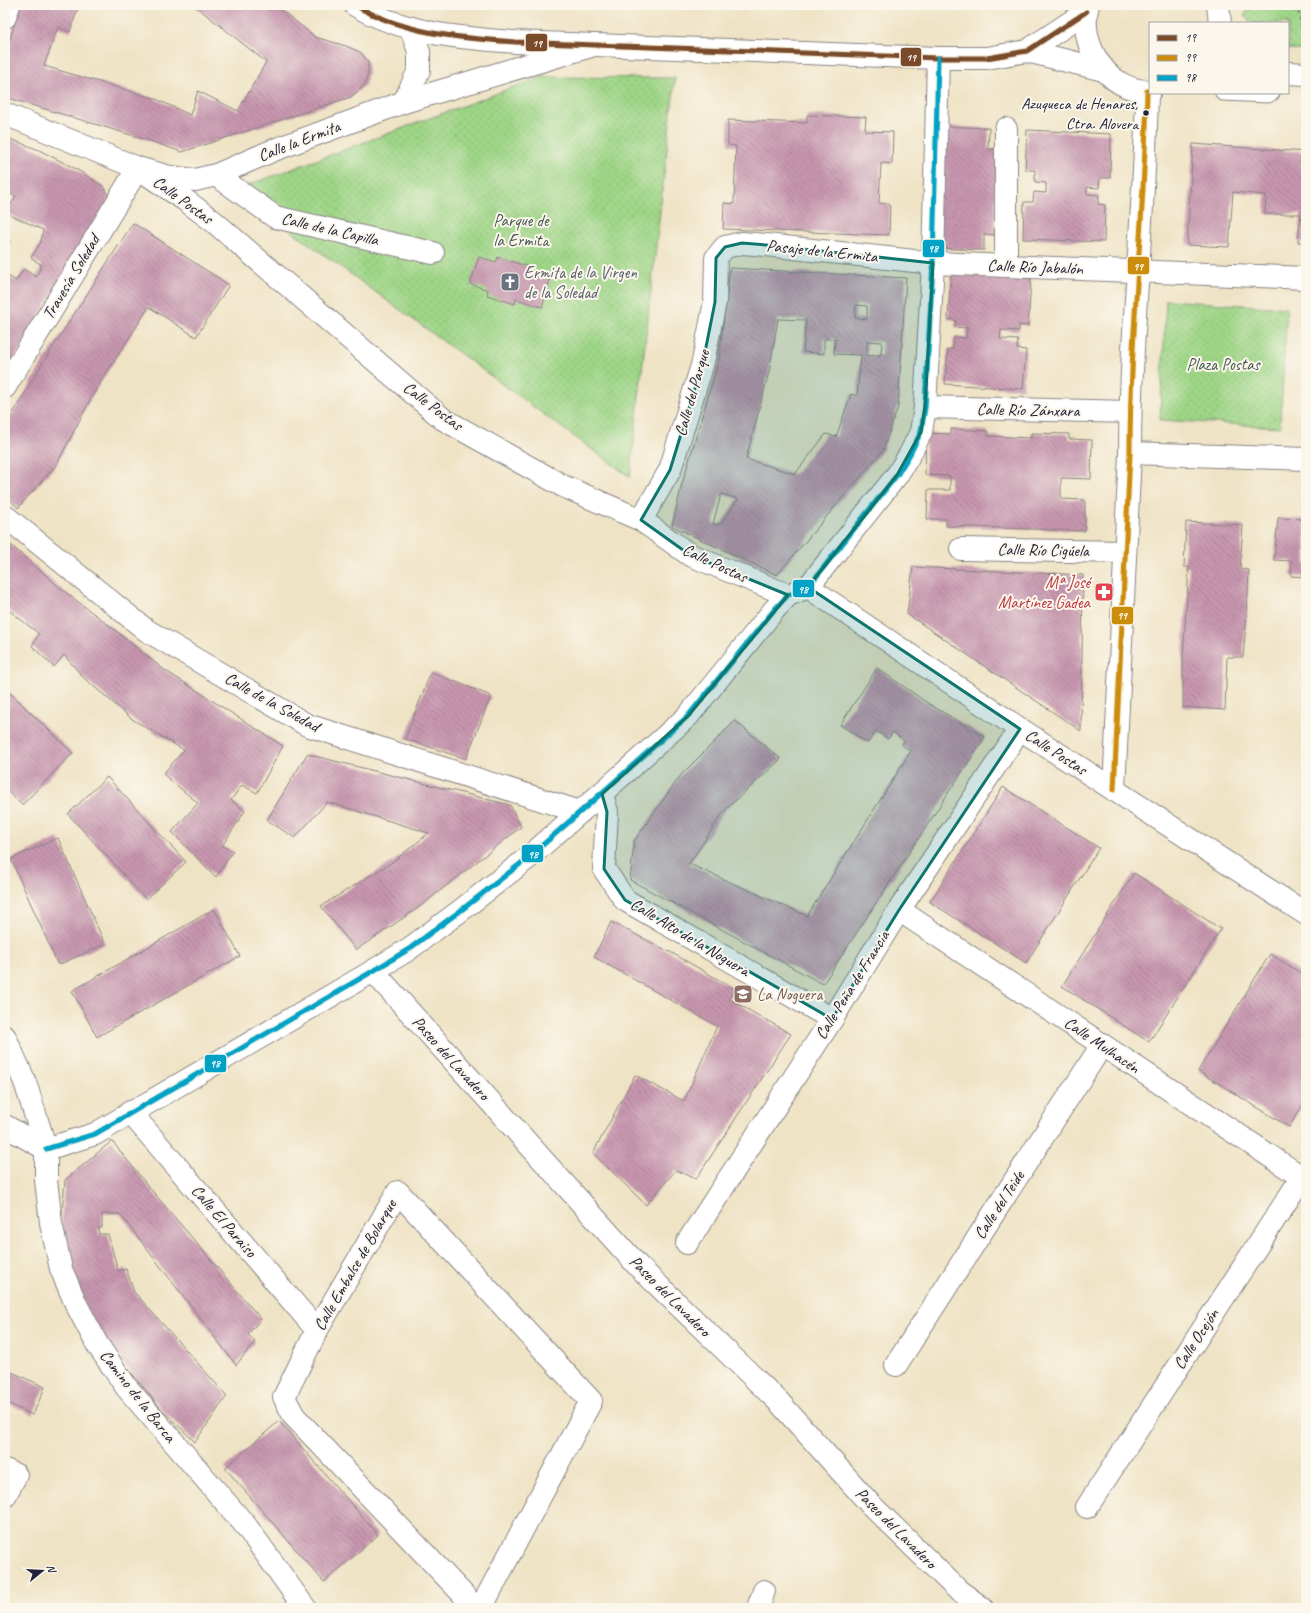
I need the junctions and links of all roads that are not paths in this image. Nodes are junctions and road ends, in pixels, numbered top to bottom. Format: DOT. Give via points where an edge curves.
graph roads {
  1 [pos="9,5"];
  2 [pos="356,5"];
  3 [pos="1087,8"];
  4 [pos="5,17"];
  5 [pos="411,28"];
  6 [pos="598,44"];
  7 [pos="1027,51"];
  8 [pos="938,58"];
  9 [pos="1104,70"];
  10 [pos="1148,91"];
  11 [pos="1238,94"];
  12 [pos="1271,94"];
  13 [pos="404,102"];
  14 [pos="5,114"];
  15 [pos="1006,129"];
  16 [pos="138,168"];
  17 [pos="216,175"];
  18 [pos="433,253"];
  19 [pos="716,258"];
  20 [pos="933,263"];
  21 [pos="1006,266"];
  22 [pos="1137,271"];
  23 [pos="1306,278"];
  24 [pos="5,387"];
  25 [pos="925,407"];
  26 [pos="1130,412"];
  27 [pos="1130,453"];
  28 [pos="1306,459"];
  29 [pos="5,516"];
  30 [pos="641,520"];
  31 [pos="961,549"];
  32 [pos="1125,552"];
  33 [pos="798,591"];
  34 [pos="1020,729"];
  35 [pos="1114,790"];
  36 [pos="602,794"];
  37 [pos="580,812"];
  38 [pos="899,910"];
  39 [pos="1306,914"];
  40 [pos="373,971"];
  41 [pos="832,1019"];
  42 [pos="5,1037"];
  43 [pos="1102,1045"];
  44 [pos="130,1112"];
  45 [pos="5,1126"];
  46 [pos="46,1149"];
  47 [pos="1305,1176"];
  48 [pos="687,1243"];
  49 [pos="317,1330"];
  50 [pos="896,1365"];
  51 [pos="5,1470"];
  52 [pos="5,1496"];
  53 [pos="1087,1507"];
  54 [pos="305,1608"];
  55 [pos="476,1608"];
  56 [pos="481,1608"];
  57 [pos="982,1608"];
  1 -- 4 [label="street"];
  2 -- 5 [label="street"];
  3 -- 7 [label="street"];
  3 -- 9 [label="street" via="1086,33 1092,53"];
  5 -- 6 [label="street" via="460,38"];
  5 -- 13 [label="street" via="419,52 419,70"];
  6 -- 8 [label="street"];
  6 -- 13 [label="street, Calle la Ermita"];
  7 -- 8 [label="street" via="987,58"];
  7 -- 9 [label="street"];
  8 -- 20 [label="street"];
  9 -- 10 [label="street" via="1116,80"];
  10 -- 22 [label="street"];
  11 -- 12 [label="lane"];
  13 -- 17 [label="street, Calle la Ermita" via="274,150"];
  14 -- 16 [label="street, Calle la Ermita"];
  15 -- 21 [label="street"];
  16 -- 17 [label="street, Calle la Ermita" via="170,177 195,180"];
  16 -- 24 [label="street, Travesía Soledad"];
  16 -- 30 [label="street, Calle Postas" via="213,221 443,419 563,486"];
  17 -- 18 [label="street, Calle de la Capilla" via="275,217"];
  19 -- 20 [label="street, Pasaje de la Ermita" via="725,247 766,244"];
  19 -- 30 [label="street, Calle del Parque" via="715,302 703,362 670,470"];
  20 -- 21 [label="street, Calle Río Jabalón"];
  20 -- 25 [label="street"];
  21 -- 22 [label="street, Calle Río Jabalón"];
  22 -- 23 [label="street"];
  22 -- 26 [label="street"];
  25 -- 26 [label="street, Calle Río Zánxara"];
  25 -- 33 [label="street" via="921,432 897,475"];
  26 -- 27 [label="street"];
  27 -- 28 [label="street"];
  27 -- 32 [label="street"];
  29 -- 37 [label="street, Calle de la Soledad" via="146,630 307,726"];
  30 -- 33 [label="street, Calle Postas" via="690,555"];
  31 -- 32 [label="street, Calle Río Cigúela"];
  32 -- 35 [label="street"];
  33 -- 34 [label="street, Calle Postas"];
  33 -- 36 [label="street" via="774,610 688,716"];
  34 -- 35 [label="street, Calle Postas"];
  34 -- 38 [label="street, Calle Peña de Francia"];
  35 -- 39 [label="street, Calle Postas"];
  36 -- 37 [label="street"];
  36 -- 41 [label="street, Calle Alto de la Noguera" via="607,812 604,869 625,900"];
  37 -- 40 [label="street" via="529,857 464,908 409,949"];
  38 -- 41 [label="street, Calle Peña de Francia"];
  38 -- 43 [label="street, Calle Mulhacén"];
  40 -- 44 [label="street"];
  40 -- 57 [label="street, Paseo del Lavadero" via="638,1266 779,1402 877,1511 959,1591"];
  41 -- 48 [label="street, Calle Peña de Francia"];
  42 -- 46 [label="street, Camino de la Barca" via="25,1082"];
  43 -- 47 [label="street, Calle Mulhacén"];
  43 -- 50 [label="street, Calle del Teide"];
  44 -- 46 [label="street" via="95,1134"];
  44 -- 49 [label="street, Calle El Paraiso"];
  45 -- 46 [label="street"];
  46 -- 54 [label="street, Camino de la Barca" via="46,1180 51,1223 61,1269 97,1344 128,1388 246,1526"];
  47 -- 53 [label="street, Calle Ocejón"];
  49 -- 55 [label="street, Calle Embalse de Bolarque" via="284,1398 294,1416"];
  49 -- 56 [label="street, Calle Embalse de Bolarque" via="398,1192 591,1401"];
  51 -- 52 [label="street" via="16,1475"];
}
